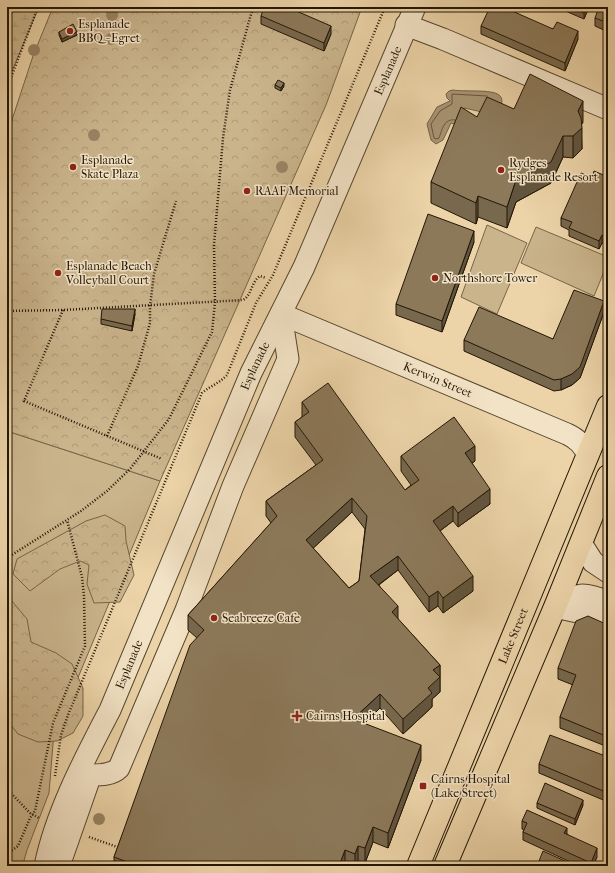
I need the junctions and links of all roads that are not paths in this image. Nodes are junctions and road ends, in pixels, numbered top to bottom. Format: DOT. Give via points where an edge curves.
graph roads {
  1 [pos="410,13"];
  2 [pos="608,109"];
  3 [pos="281,314"];
  4 [pos="608,406"];
  5 [pos="224,438"];
  6 [pos="588,455"];
  7 [pos="242,466"];
  8 [pos="608,476"];
  9 [pos="580,543"];
  10 [pos="608,572"];
  11 [pos="608,602"];
  12 [pos="555,607"];
  13 [pos="608,623"];
  14 [pos="146,624"];
  15 [pos="164,663"];
  16 [pos="110,710"];
  17 [pos="91,775"];
  18 [pos="54,865"];
  19 [pos="418,866"];
  20 [pos="445,866"];
  1 -- 2 [label="street" via="442,39"];
  1 -- 3 [label="street, Esplanade" via="304,267"];
  3 -- 5 [label="street, Esplanade" via="251,373"];
  3 -- 6 [label="street, Kerwin Street" via="568,434 577,439"];
  3 -- 7 [label="street" via="288,359"];
  4 -- 6 [label="main road, Lake Street"];
  5 -- 7 [label="street"];
  5 -- 14 [label="street, Esplanade"];
  6 -- 19 [label="main road, Lake Street"];
  7 -- 15 [label="street"];
  8 -- 9 [label="main road"];
  9 -- 10 [label="street" via="593,562"];
  9 -- 12 [label="main road"];
  11 -- 12 [label="street" via="593,595 583,594"];
  12 -- 13 [label="street" via="575,610"];
  12 -- 20 [label="main road"];
  14 -- 15 [label="street"];
  14 -- 16 [label="street, Esplanade"];
  15 -- 17 [label="street" via="119,768 108,774"];
  16 -- 17 [label="street, Esplanade"];
  16 -- 18 [label="street, Esplanade" via="84,759 59,818"];
  17 -- 18 [label="street, Esplanade"];
}
